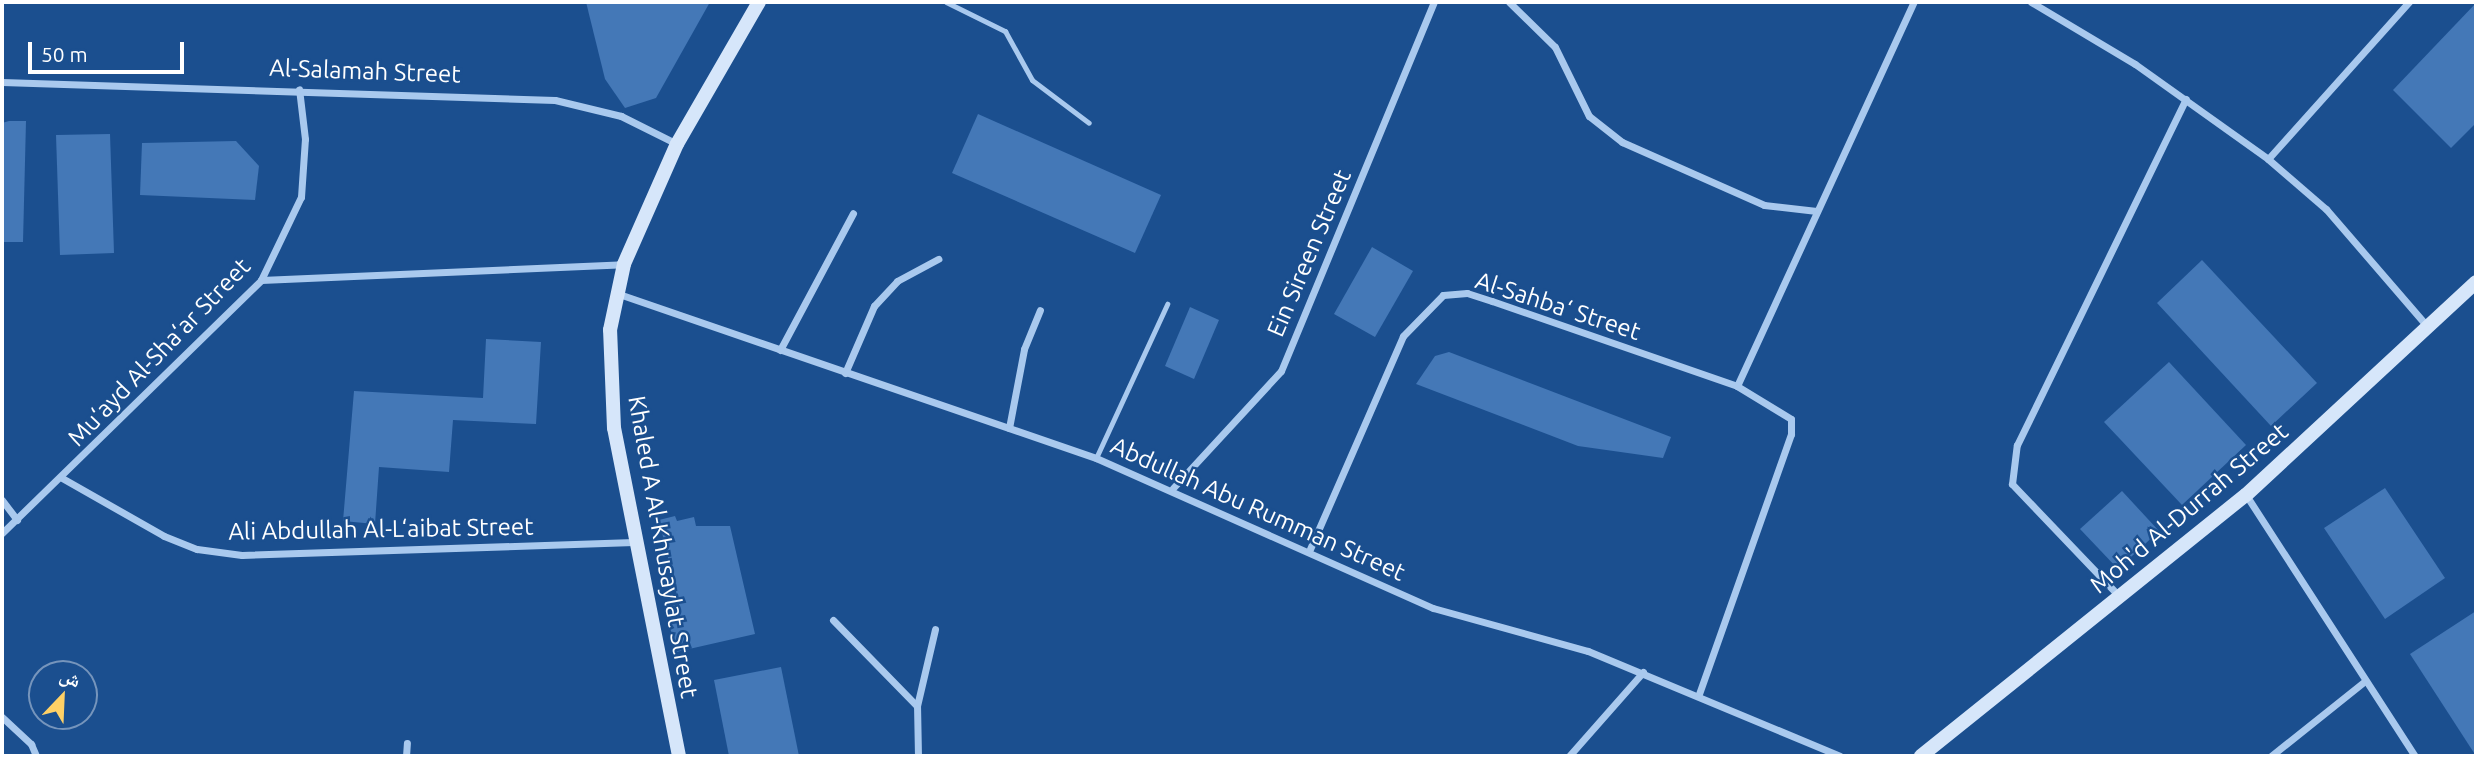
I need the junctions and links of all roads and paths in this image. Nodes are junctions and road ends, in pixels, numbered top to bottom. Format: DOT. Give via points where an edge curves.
graph roads {
  1 [pos="759,2"];
  2 [pos="946,2"];
  3 [pos="1434,2"];
  4 [pos="1509,2"];
  5 [pos="1914,2"];
  6 [pos="2031,2"];
  7 [pos="2409,2"];
  8 [pos="2,82"];
  9 [pos="299,89"];
  10 [pos="2186,99"];
  11 [pos="1089,123"];
  12 [pos="677,144"];
  13 [pos="2268,159"];
  14 [pos="1817,211"];
  15 [pos="853,213"];
  16 [pos="938,259"];
  17 [pos="624,264"];
  18 [pos="261,279"];
  19 [pos="2476,282"];
  20 [pos="615,293"];
  21 [pos="1167,304"];
  22 [pos="1040,310"];
  23 [pos="2429,328"];
  24 [pos="780,350"];
  25 [pos="845,373"];
  26 [pos="1737,386"];
  27 [pos="1009,428"];
  28 [pos="1096,458"];
  29 [pos="62,478"];
  30 [pos="1173,488"];
  31 [pos="2246,495"];
  32 [pos="2,500"];
  33 [pos="18,520"];
  34 [pos="2,533"];
  35 [pos="634,541"];
  36 [pos="1310,549"];
  37 [pos="2119,596"];
  38 [pos="833,620"];
  39 [pos="935,629"];
  40 [pos="1643,672"];
  41 [pos="2365,681"];
  42 [pos="1698,696"];
  43 [pos="917,706"];
  44 [pos="2,717"];
  45 [pos="407,743"];
  46 [pos="36,756"];
  47 [pos="406,756"];
  48 [pos="679,756"];
  49 [pos="918,756"];
  50 [pos="1569,756"];
  51 [pos="1840,756"];
  52 [pos="1920,756"];
  53 [pos="2271,756"];
  54 [pos="2416,756"];
  1 -- 12 [label="street, Khaled A Al-Khusaylat Street"];
  2 -- 11 [label="lane" via="1005,32 1032,80"];
  3 -- 30 [label="street, Ein Sireen Street" via="1281,371"];
  4 -- 14 [label="street" via="1555,47 1588,116 1622,142 1764,205"];
  5 -- 14 [label="street"];
  6 -- 10 [label="street"];
  7 -- 13 [label="street"];
  8 -- 9 [label="street, Al-Salamah Street"];
  9 -- 12 [label="street, Al-Salamah Street" via="579,104"];
  9 -- 18 [label="street, Mu‘ayd Al-Sha‘ar Street" via="305,139 301,197"];
  10 -- 13 [label="street"];
  10 -- 37 [label="street" via="2017,445 2012,484"];
  12 -- 17 [label="street, Khaled A Al-Khusaylat Street"];
  13 -- 23 [label="street" via="2344,228"];
  14 -- 26 [label="street"];
  15 -- 24 [label="street"];
  16 -- 25 [label="street" via="897,281 874,306"];
  17 -- 18 [label="street"];
  17 -- 20 [label="street, Khaled A Al-Khusaylat Street"];
  18 -- 29 [label="street, Mu‘ayd Al-Sha‘ar Street"];
  19 -- 23 [label="street, Moh'd Al-Durrah Street"];
  20 -- 24 [label="street, Abdullah Abu Rumman Street"];
  20 -- 35 [label="street, Khaled A Al-Khusaylat Street" via="610,330 614,428"];
  21 -- 28 [label="lane"];
  22 -- 27 [label="street" via="1024,349"];
  23 -- 31 [label="street, Moh'd Al-Durrah Street"];
  24 -- 25 [label="street, Abdullah Abu Rumman Street"];
  25 -- 27 [label="street, Abdullah Abu Rumman Street"];
  26 -- 36 [label="street, Al-Sahba‘ Street" via="1480,297 1443,295 1403,336"];
  26 -- 42 [label="street, Al-Sahba‘ Street" via="1791,419 1791,434"];
  27 -- 28 [label="street, Abdullah Abu Rumman Street"];
  28 -- 30 [label="street, Abdullah Abu Rumman Street"];
  29 -- 33 [label="street, Mu‘ayd Al-Sha‘ar Street"];
  29 -- 35 [label="street, Ali Abdullah Al-L‘aibat Street" via="164,536 242,555"];
  30 -- 36 [label="street, Abdullah Abu Rumman Street"];
  31 -- 37 [label="street, Moh'd Al-Durrah Street"];
  31 -- 41 [label="street"];
  32 -- 33 [label="street"];
  33 -- 34 [label="street, Mu‘ayd Al-Sha‘ar Street"];
  35 -- 48 [label="street, Khaled A Al-Khusaylat Street"];
  36 -- 40 [label="street, Abdullah Abu Rumman Street" via="1433,608"];
  37 -- 52 [label="street, Moh'd Al-Durrah Street"];
  38 -- 43 [label="street"];
  39 -- 43 [label="street"];
  40 -- 42 [label="street, Abdullah Abu Rumman Street"];
  40 -- 50 [label="street"];
  41 -- 53 [label="street"];
  41 -- 54 [label="street"];
  42 -- 51 [label="street, Abdullah Abu Rumman Street"];
  43 -- 49 [label="street"];
  44 -- 46 [label="street" via="31,744"];
  45 -- 47 [label="street"];
}
